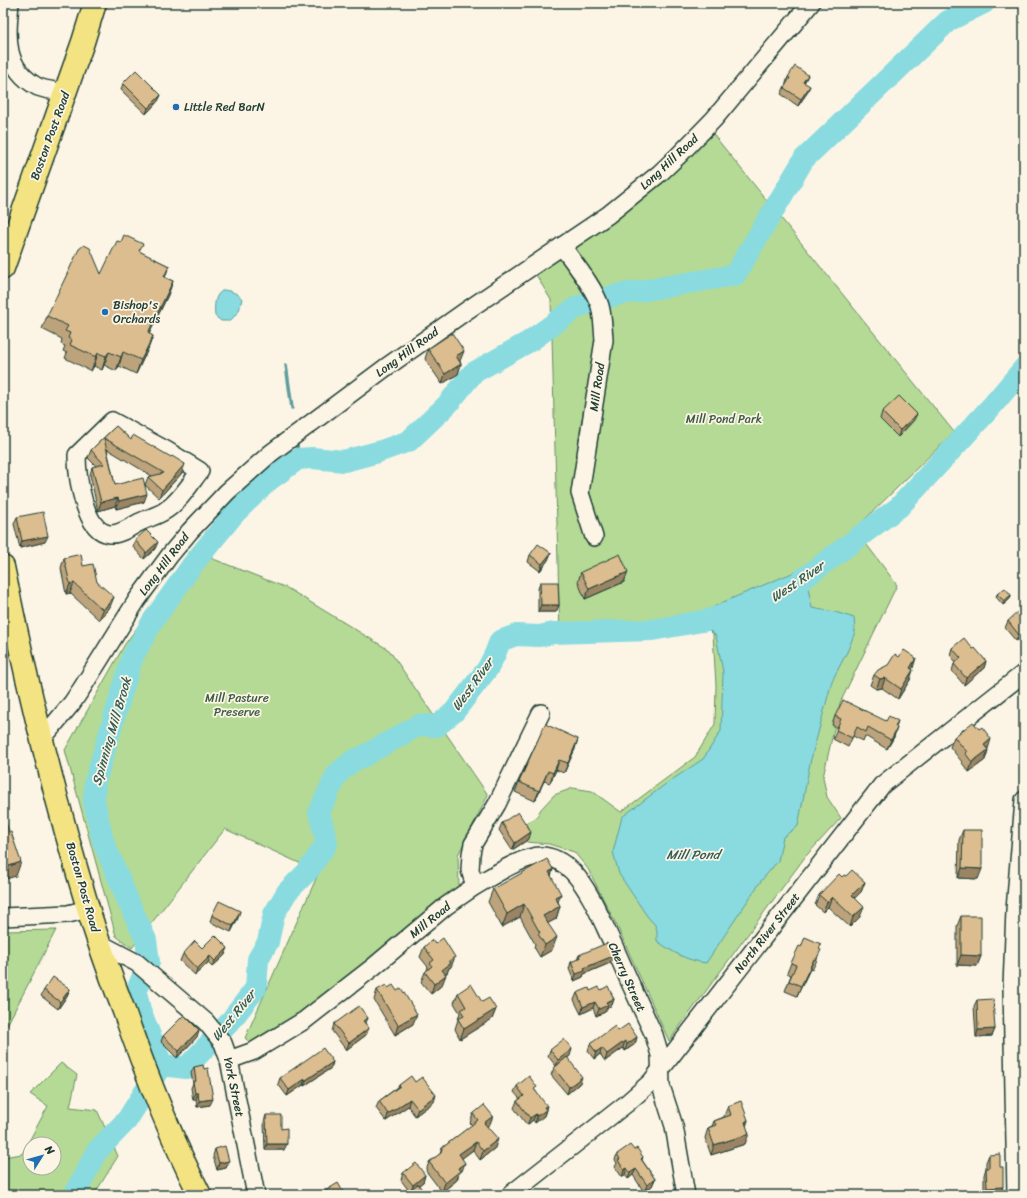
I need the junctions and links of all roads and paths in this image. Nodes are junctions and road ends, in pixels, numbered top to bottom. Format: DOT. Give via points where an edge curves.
graph roads {
  1 [pos="10,3"];
  2 [pos="95,3"];
  3 [pos="811,3"];
  4 [pos="65,93"];
  5 [pos="562,246"];
  6 [pos="3,268"];
  7 [pos="175,502"];
  8 [pos="594,537"];
  9 [pos="3,567"];
  10 [pos="1024,673"];
  11 [pos="541,713"];
  12 [pos="42,739"];
  13 [pos="1024,800"];
  14 [pos="475,886"];
  15 [pos="88,908"];
  16 [pos="1019,910"];
  17 [pos="3,917"];
  18 [pos="99,943"];
  19 [pos="229,1060"];
  20 [pos="661,1069"];
  21 [pos="200,1195"];
  22 [pos="256,1195"];
  23 [pos="510,1195"];
  24 [pos="686,1195"];
  25 [pos="1016,1195"];
  1 -- 4 [label="street" via="7,37 12,59 20,74 39,87"];
  2 -- 4 [label="main road, Boston Post Road"];
  3 -- 5 [label="street, Long Hill Road" via="699,135 678,156 608,215"];
  4 -- 6 [label="main road, Boston Post Road"];
  5 -- 8 [label="street, Mill Road" via="597,299 603,322 604,340 580,493"];
  5 -- 12 [label="street, Long Hill Road" via="385,368 276,449 227,492 166,561 72,703"];
  7 -- 7 [label="street" via="200,471 112,421 76,455 82,498 94,524 102,532 112,535 122,531 166,510"];
  9 -- 12 [label="main road, Boston Post Road"];
  10 -- 20 [label="street, North River Street" via="882,785"];
  11 -- 14 [label="street" via="497,804 474,844 470,870"];
  12 -- 15 [label="main road, Boston Post Road"];
  13 -- 16 [label="street"];
  14 -- 19 [label="street, Mill Road" via="446,906 305,1020 254,1051"];
  14 -- 20 [label="street, Cherry Street" via="533,857 555,859 570,870 581,883 603,922 654,1035"];
  15 -- 17 [label="street" via="68,914"];
  15 -- 18 [label="main road, Boston Post Road"];
  16 -- 25 [label="street" via="1012,987"];
  18 -- 19 [label="street, York Street" via="137,963 206,1022 223,1043"];
  18 -- 21 [label="main road, Boston Post Road" via="161,1108"];
  19 -- 22 [label="street, York Street"];
  20 -- 23 [label="street, North River Street" via="651,1082 626,1104"];
  20 -- 24 [label="street, Cherry Street" via="661,1086 674,1126"];
}
